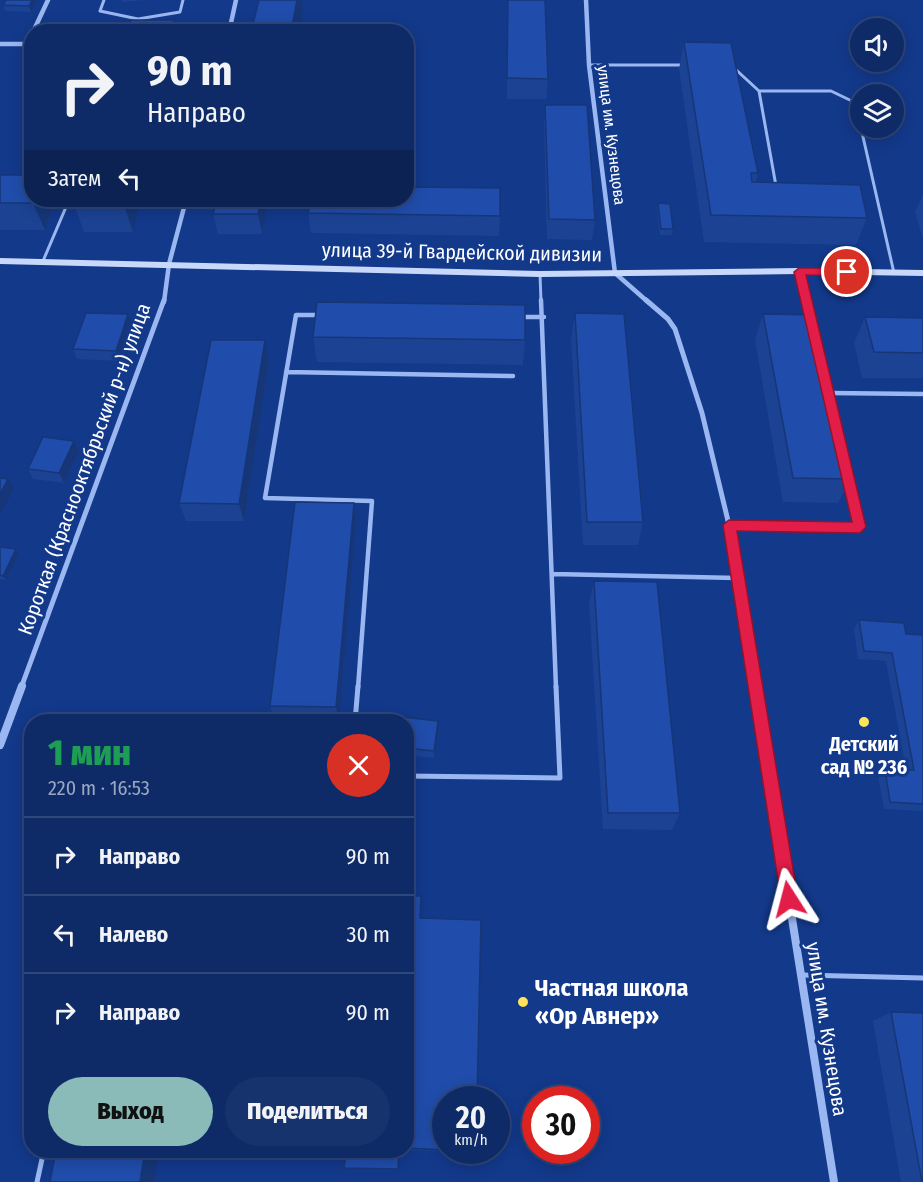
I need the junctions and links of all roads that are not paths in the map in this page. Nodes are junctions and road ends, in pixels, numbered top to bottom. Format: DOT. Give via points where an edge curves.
graph roads {
  1 [pos="48,0"];
  2 [pos="104,0"];
  3 [pos="183,0"];
  4 [pos="237,0"];
  5 [pos="586,0"];
  6 [pos="138,19"];
  7 [pos="36,24"];
  8 [pos="137,24"];
  9 [pos="231,24"];
  10 [pos="0,44"];
  11 [pos="24,44"];
  12 [pos="589,65"];
  13 [pos="696,65"];
  14 [pos="731,65"];
  15 [pos="759,91"];
  16 [pos="850,100"];
  17 [pos="863,138"];
  18 [pos="776,190"];
  19 [pos="66,207"];
  20 [pos="184,207"];
  21 [pos="0,261"];
  22 [pos="43,261"];
  23 [pos="169,264"];
  24 [pos="799,272"];
  25 [pos="615,273"];
  26 [pos="894,273"];
  27 [pos="923,273"];
  28 [pos="540,274"];
  29 [pos="331,315"];
  30 [pos="508,317"];
  31 [pos="544,317"];
  32 [pos="813,329"];
  33 [pos="286,372"];
  34 [pos="513,376"];
  35 [pos="825,382"];
  36 [pos="828,393"];
  37 [pos="923,394"];
  38 [pos="831,404"];
  39 [pos="846,471"];
  40 [pos="729,525"];
  41 [pos="553,574"];
  42 [pos="737,578"];
  43 [pos="356,714"];
  44 [pos="0,745"];
  45 [pos="414,776"];
  46 [pos="801,975"];
  47 [pos="923,978"];
  48 [pos="42,1158"];
  49 [pos="37,1182"];
  50 [pos="834,1182"];
  1 -- 7 [label="street"];
  2 -- 6 [label="lane" via="100,11"];
  3 -- 6 [label="lane" via="180,12"];
  4 -- 9 [label="street"];
  5 -- 12 [label="street, улица им. Кузнецова"];
  6 -- 8 [label="lane"];
  10 -- 11 [label="street"];
  12 -- 13 [label="lane"];
  12 -- 25 [label="street, улица им. Кузнецова"];
  14 -- 15 [label="lane"];
  15 -- 16 [label="lane" via="831,92"];
  15 -- 18 [label="lane"];
  17 -- 26 [label="lane"];
  19 -- 22 [label="lane"];
  20 -- 23 [label="street, Короткая (Краснооктябрьский р-н) улица"];
  21 -- 22 [label="main road, улица 39-й Гвардейской дивизии"];
  22 -- 23 [label="main road, улица 39-й Гвардейской дивизии"];
  23 -- 28 [label="main road, улица 39-й Гвардейской дивизии"];
  23 -- 44 [label="street, Короткая (Краснооктябрьский р-н) улица" via="163,308"];
  24 -- 25 [label="main road, улица 39-й Гвардейской дивизии"];
  24 -- 26 [label="main road, улица 39-й Гвардейской дивизии"];
  24 -- 32 [label="lane"];
  25 -- 28 [label="main road, улица 39-й Гвардейской дивизии"];
  25 -- 40 [label="street, улица им. Кузнецова" via="675,329 702,413"];
  26 -- 27 [label="main road, улица 39-й Гвардейской дивизии"];
  28 -- 31 [label="lane"];
  29 -- 33 [label="lane" via="296,315"];
  30 -- 31 [label="lane"];
  31 -- 41 [label="lane"];
  33 -- 34 [label="lane"];
  33 -- 43 [label="lane" via="265,498 372,501"];
  35 -- 36 [label="lane"];
  36 -- 37 [label="lane"];
  36 -- 38 [label="lane"];
  39 -- 40 [label="lane" via="860,527"];
  40 -- 42 [label="street, улица им. Кузнецова"];
  41 -- 42 [label="lane"];
  41 -- 45 [label="lane" via="560,778"];
  42 -- 46 [label="street, улица им. Кузнецова"];
  46 -- 47 [label="lane"];
  46 -- 50 [label="street, улица им. Кузнецова"];
  48 -- 49 [label="lane"];
}
